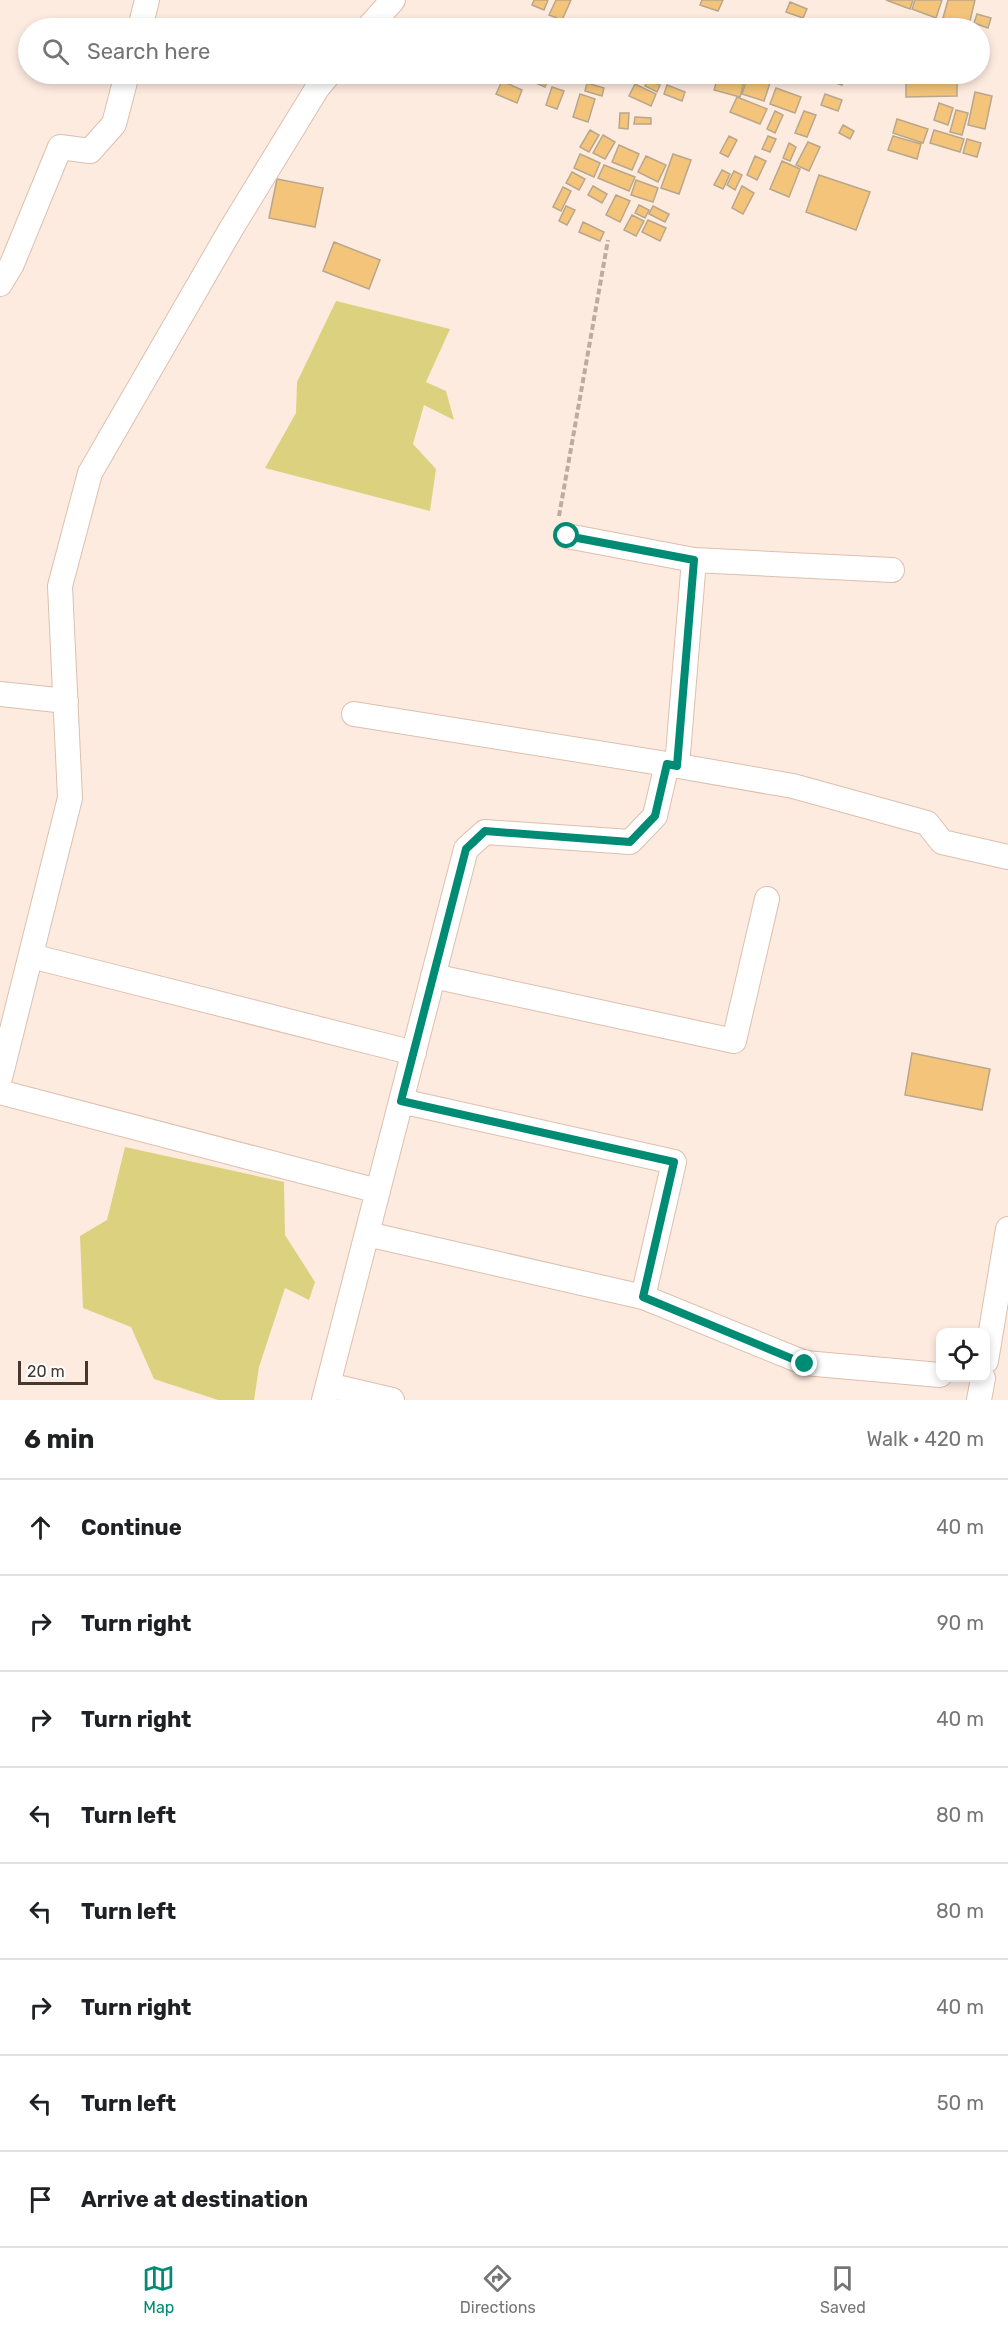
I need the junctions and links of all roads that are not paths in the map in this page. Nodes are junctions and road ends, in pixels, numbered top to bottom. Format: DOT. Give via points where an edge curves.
graph roads {
  1 [pos="147,0"];
  2 [pos="393,0"];
  3 [pos="142,18"];
  4 [pos="377,18"];
  5 [pos="125,84"];
  6 [pos="321,84"];
  7 [pos="0,284"];
  8 [pos="567,536"];
  9 [pos="694,560"];
  10 [pos="892,570"];
  11 [pos="0,694"];
  12 [pos="66,701"];
  13 [pos="354,714"];
  14 [pos="672,765"];
  15 [pos="1008,857"];
  16 [pos="767,899"];
  17 [pos="31,956"];
  18 [pos="433,976"];
  19 [pos="414,1053"];
  20 [pos="0,1078"];
  21 [pos="0,1092"];
  22 [pos="401,1101"];
  23 [pos="378,1191"];
  24 [pos="1008,1229"];
  25 [pos="367,1234"];
  26 [pos="643,1297"];
  27 [pos="989,1328"];
  28 [pos="936,1375"];
  29 [pos="326,1392"];
  30 [pos="392,1400"];
  1 -- 3 [label="street"];
  2 -- 4 [label="street"];
  5 -- 7 [label="street" via="114,124 90,150 60,147"];
  6 -- 12 [label="street" via="231,229 90,473 60,586"];
  8 -- 9 [label="street"];
  9 -- 10 [label="street"];
  9 -- 14 [label="street"];
  11 -- 12 [label="street"];
  12 -- 17 [label="street" via="70,798"];
  13 -- 14 [label="street"];
  14 -- 15 [label="street" via="793,786 927,823 942,842"];
  14 -- 18 [label="street" via="655,816 630,842 485,831 466,849"];
  16 -- 18 [label="street" via="734,1041"];
  17 -- 19 [label="street"];
  17 -- 20 [label="street"];
  18 -- 19 [label="street"];
  19 -- 22 [label="street"];
  21 -- 23 [label="street"];
  22 -- 23 [label="street"];
  22 -- 26 [label="street" via="674,1162"];
  23 -- 25 [label="street"];
  24 -- 27 [label="street"];
  25 -- 26 [label="street"];
  25 -- 29 [label="street"];
  26 -- 28 [label="street" via="805,1364"];
  29 -- 30 [label="street"];
}
